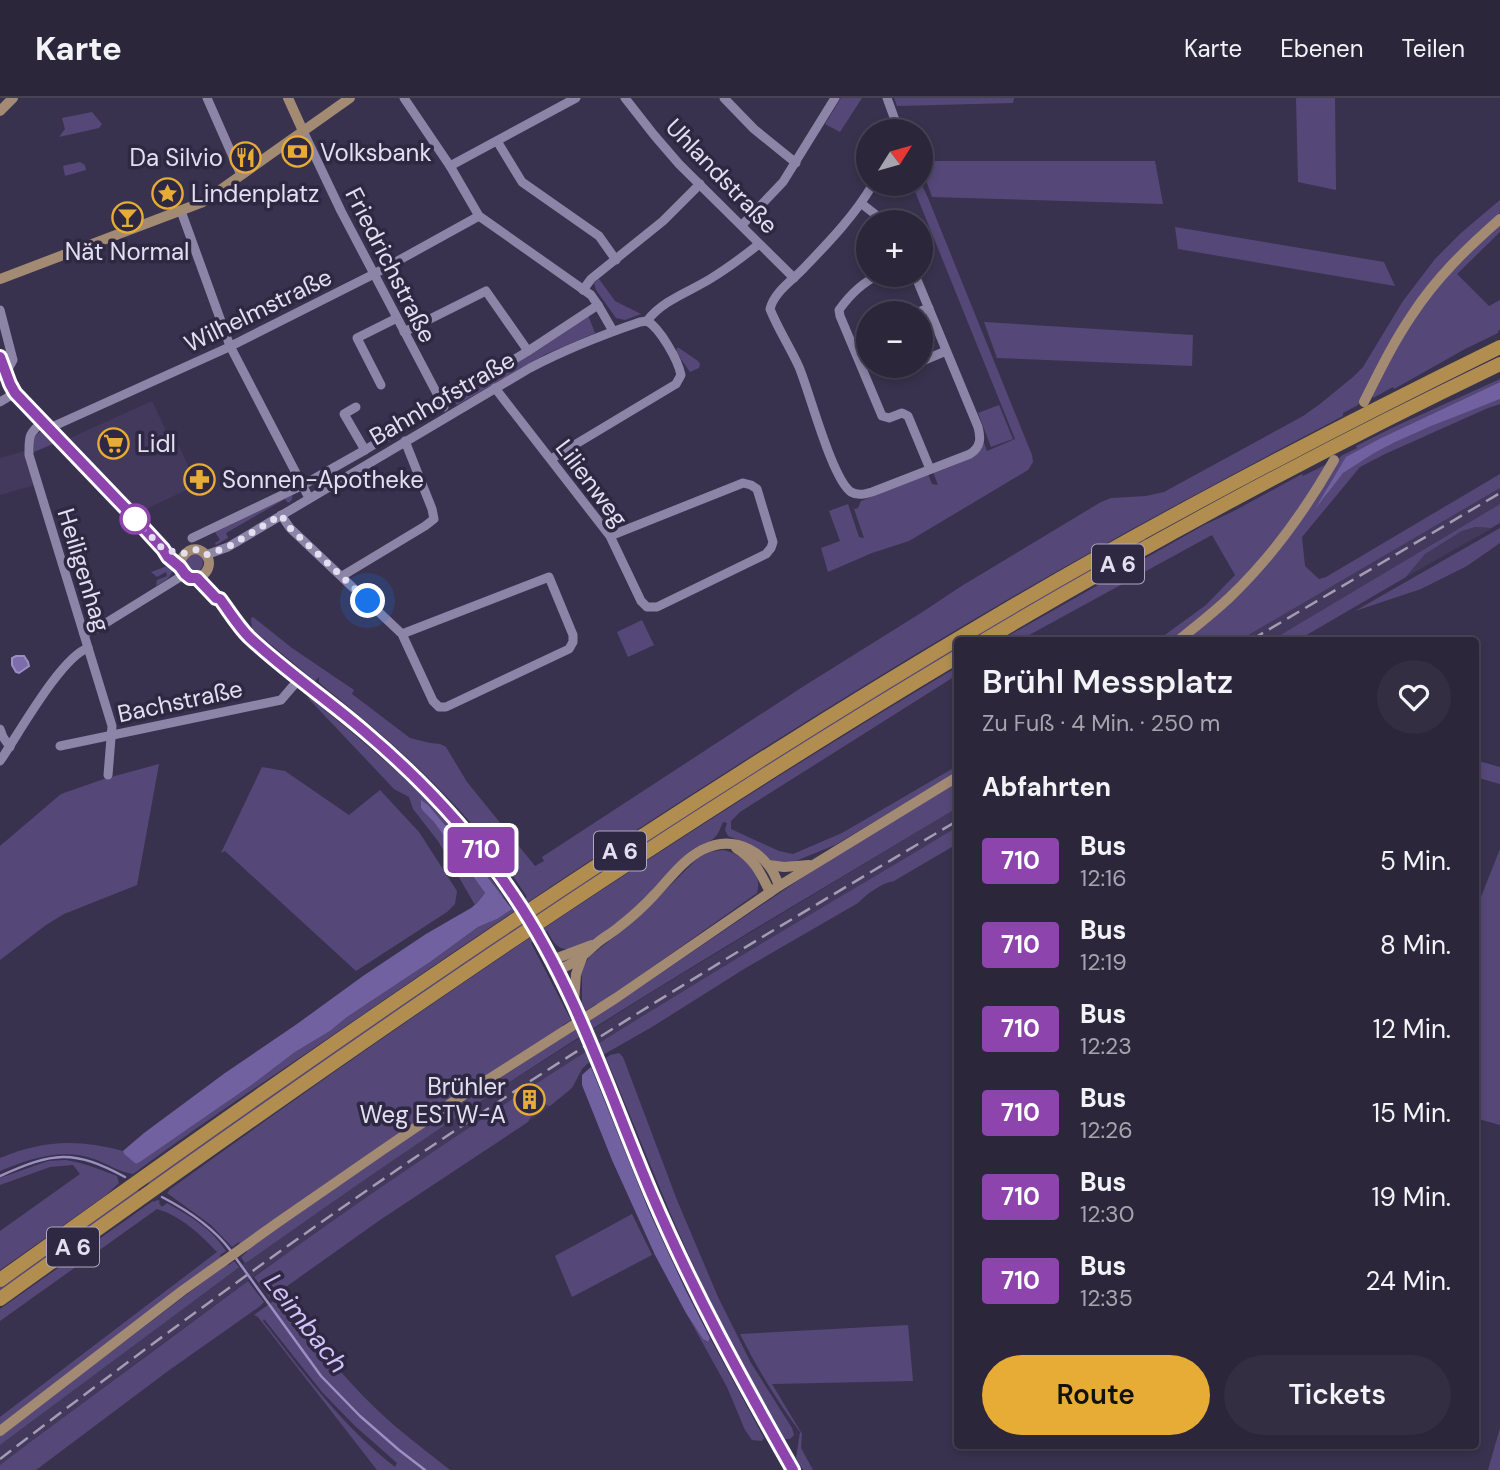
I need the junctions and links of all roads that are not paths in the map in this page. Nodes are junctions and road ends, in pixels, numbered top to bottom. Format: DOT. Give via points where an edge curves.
graph roads {
  1 [pos="13,98"];
  2 [pos="208,98"];
  3 [pos="288,98"];
  4 [pos="350,98"];
  5 [pos="404,98"];
  6 [pos="576,98"];
  7 [pos="625,98"];
  8 [pos="724,98"];
  9 [pos="835,98"];
  10 [pos="887,98"];
  11 [pos="0,111"];
  12 [pos="895,119"];
  13 [pos="303,131"];
  14 [pos="497,141"];
  15 [pos="796,163"];
  16 [pos="450,166"];
  17 [pos="241,175"];
  18 [pos="701,184"];
  19 [pos="866,196"];
  20 [pos="862,204"];
  21 [pos="870,210"];
  22 [pos="181,211"];
  23 [pos="479,216"];
  24 [pos="1500,219"];
  25 [pos="741,225"];
  26 [pos="760,244"];
  27 [pos="616,260"];
  28 [pos="374,274"];
  29 [pos="794,278"];
  30 [pos="0,279"];
  31 [pos="860,287"];
  32 [pos="583,290"];
  33 [pos="598,304"];
  34 [pos="0,310"];
  35 [pos="397,318"];
  36 [pos="933,318"];
  37 [pos="647,321"];
  38 [pos="613,331"];
  39 [pos="404,332"];
  40 [pos="230,346"];
  41 [pos="1500,346"];
  42 [pos="528,351"];
  43 [pos="946,351"];
  44 [pos="933,356"];
  45 [pos="0,357"];
  46 [pos="1500,364"];
  47 [pos="5,371"];
  48 [pos="1500,372"];
  49 [pos="381,386"];
  50 [pos="495,388"];
  51 [pos="1443,392"];
  52 [pos="15,393"];
  53 [pos="0,402"];
  54 [pos="441,404"];
  55 [pos="356,407"];
  56 [pos="1365,407"];
  57 [pos="449,415"];
  58 [pos="47,425"];
  59 [pos="405,441"];
  60 [pos="365,450"];
  61 [pos="1333,454"];
  62 [pos="551,459"];
  63 [pos="930,468"];
  64 [pos="303,485"];
  65 [pos="309,498"];
  66 [pos="281,515"];
  67 [pos="610,536"];
  68 [pos="192,538"];
  69 [pos="163,549"];
  70 [pos="183,554"];
  71 [pos="205,567"];
  72 [pos="183,570"];
  73 [pos="342,576"];
  74 [pos="84,634"];
  75 [pos="402,634"];
  76 [pos="961,637"];
  77 [pos="990,637"];
  78 [pos="1183,637"];
  79 [pos="954,641"];
  80 [pos="88,648"];
  81 [pos="954,659"];
  82 [pos="299,679"];
  83 [pos="0,729"];
  84 [pos="111,735"];
  85 [pos="60,746"];
  86 [pos="10,747"];
  87 [pos="0,761"];
  88 [pos="108,775"];
  89 [pos="954,779"];
  90 [pos="731,844"];
  91 [pos="812,864"];
  92 [pos="769,865"];
  93 [pos="774,889"];
  94 [pos="598,943"];
  95 [pos="582,958"];
  96 [pos="555,965"];
  97 [pos="575,1008"];
  98 [pos="0,1280"];
  99 [pos="0,1299"];
  100 [pos="0,1431"];
  101 [pos="793,1470"];
  1 -- 11 [label="main road"];
  2 -- 17 [label="street"];
  3 -- 13 [label="main road"];
  4 -- 13 [label="main road"];
  5 -- 16 [label="street"];
  6 -- 14 [label="street"];
  7 -- 18 [label="street, Uhlandstraße"];
  8 -- 15 [label="street"];
  9 -- 15 [label="street"];
  10 -- 12 [label="street"];
  13 -- 17 [label="main road"];
  13 -- 28 [label="street, Friedrichstraße"];
  14 -- 16 [label="street"];
  14 -- 27 [label="street" via="523,182 599,236"];
  15 -- 25 [label="street"];
  16 -- 23 [label="street"];
  17 -- 22 [label="main road" via="203,202"];
  18 -- 25 [label="street, Uhlandstraße"];
  18 -- 27 [label="street"];
  19 -- 20 [label="street"];
  20 -- 21 [label="street"];
  20 -- 29 [label="street"];
  22 -- 30 [label="main road"];
  22 -- 40 [label="street"];
  23 -- 28 [label="street, Wilhelmstraße"];
  23 -- 32 [label="street"];
  24 -- 56 [label="main road" via="1464,251 1421,302 1392,348"];
  25 -- 26 [label="street, Uhlandstraße"];
  26 -- 29 [label="street, Uhlandstraße"];
  26 -- 37 [label="street" via="664,305"];
  27 -- 32 [label="street"];
  28 -- 35 [label="street, Friedrichstraße"];
  28 -- 40 [label="street, Wilhelmstraße"];
  29 -- 63 [label="street" via="776,295 770,309 799,368 844,485 863,495"];
  31 -- 63 [label="street" via="839,310 840,317 881,416 908,416"];
  32 -- 33 [label="street"];
  33 -- 38 [label="street"];
  33 -- 42 [label="street, Bahnhofstraße"];
  34 -- 47 [label="street" via="13,360"];
  35 -- 39 [label="street, Friedrichstraße"];
  35 -- 49 [label="street" via="357,338"];
  36 -- 43 [label="street"];
  37 -- 38 [label="street, Bahnhofstraße"];
  37 -- 62 [label="street" via="680,366 676,384"];
  38 -- 50 [label="street, Bahnhofstraße" via="559,353"];
  39 -- 42 [label="street" via="486,291"];
  39 -- 54 [label="street, Friedrichstraße"];
  40 -- 58 [label="street, Wilhelmstraße" via="54,426"];
  40 -- 64 [label="street"];
  41 -- 56 [label="highway, A 6"];
  42 -- 54 [label="street, Bahnhofstraße"];
  43 -- 44 [label="street"];
  43 -- 63 [label="street" via="980,442 975,451"];
  45 -- 47 [label="main road"];
  46 -- 51 [label="highway, A 6"];
  47 -- 52 [label="main road"];
  48 -- 51 [label="highway"];
  50 -- 57 [label="street, Bahnhofstraße"];
  50 -- 62 [label="street, Lilienweg"];
  51 -- 61 [label="highway, A 6" via="1356,436"];
  52 -- 53 [label="street"];
  52 -- 58 [label="main road"];
  54 -- 57 [label="street, Friedrichstraße"];
  54 -- 60 [label="street, Bahnhofstraße"];
  55 -- 60 [label="street" via="344,414"];
  56 -- 76 [label="highway, A 6" via="1345,424 1157,524"];
  57 -- 59 [label="street, Bahnhofstraße"];
  58 -- 69 [label="main road"];
  58 -- 74 [label="street, Heiligenhag" via="31,432 29,455"];
  59 -- 65 [label="street, Bahnhofstraße"];
  59 -- 73 [label="street" via="434,519"];
  60 -- 64 [label="street, Bahnhofstraße"];
  61 -- 77 [label="highway, A 6" via="1091,579"];
  61 -- 78 [label="main road" via="1313,496 1263,562"];
  62 -- 67 [label="street, Lilienweg"];
  64 -- 65 [label="street"];
  64 -- 68 [label="street, Bahnhofstraße"];
  65 -- 66 [label="street, Bahnhofstraße"];
  66 -- 71 [label="street, Bahnhofstraße" via="228,547"];
  66 -- 73 [label="street"];
  67 -- 67 [label="street, Lilienweg" via="648,607 657,607 766,554 773,542 757,489 743,483"];
  69 -- 70 [label="main road"];
  69 -- 72 [label="main road"];
  70 -- 71 [label="main road" via="195,549 203,552"];
  70 -- 72 [label="main road"];
  71 -- 72 [label="main road" via="190,578"];
  71 -- 82 [label="main road" via="220,599 250,637"];
  72 -- 74 [label="street"];
  73 -- 75 [label="street"];
  74 -- 80 [label="street, Heiligenhag"];
  75 -- 75 [label="street" via="439,707 569,649 573,642 549,577"];
  79 -- 98 [label="highway, A 6" via="590,870"];
  80 -- 84 [label="street, Heiligenhag" via="109,713"];
  80 -- 86 [label="street" via="63,669"];
  81 -- 99 [label="highway, A 6" via="752,783 513,941"];
  82 -- 84 [label="street, Bachstraße" via="281,700"];
  82 -- 96 [label="main road" via="410,771 467,832 514,896"];
  83 -- 86 [label="street"];
  84 -- 85 [label="street, Bachstraße"];
  84 -- 88 [label="street, Heiligenhag"];
  86 -- 87 [label="street"];
  89 -- 91 [label="main road"];
  90 -- 92 [label="main road" via="747,847"];
  90 -- 93 [label="main road" via="745,853"];
  90 -- 94 [label="main road" via="713,846 693,856"];
  91 -- 92 [label="main road"];
  91 -- 93 [label="main road"];
  92 -- 93 [label="main road" via="776,876"];
  93 -- 100 [label="main road" via="233,1254"];
  94 -- 95 [label="main road"];
  94 -- 96 [label="main road"];
  95 -- 96 [label="main road"];
  95 -- 97 [label="main road" via="576,974"];
  96 -- 97 [label="main road"];
  97 -- 101 [label="main road" via="686,1272"];
}
